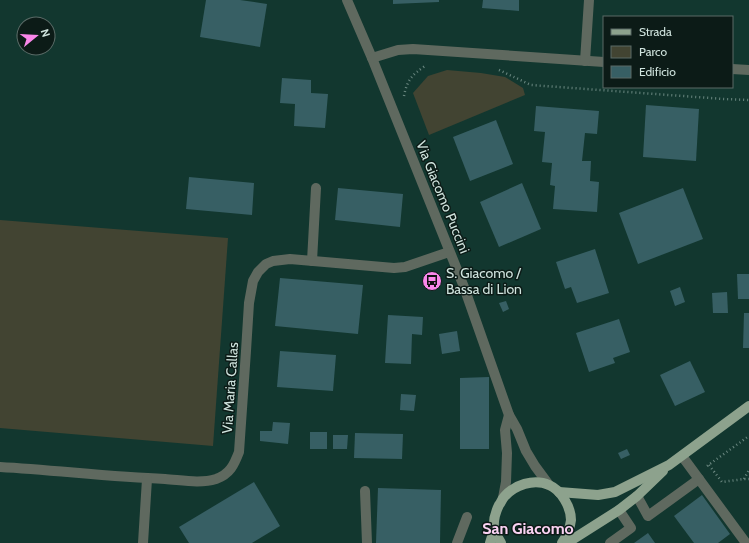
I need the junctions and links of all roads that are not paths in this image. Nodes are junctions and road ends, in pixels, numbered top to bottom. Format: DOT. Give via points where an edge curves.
graph roads {
  1 [pos="347,0"];
  2 [pos="590,0"];
  3 [pos="372,58"];
  4 [pos="585,61"];
  5 [pos="603,62"];
  6 [pos="733,69"];
  7 [pos="749,70"];
  8 [pos="316,188"];
  9 [pos="450,252"];
  10 [pos="312,261"];
  11 [pos="749,406"];
  12 [pos="509,415"];
  13 [pos="682,456"];
  14 [pos="669,465"];
  15 [pos="0,467"];
  16 [pos="147,479"];
  17 [pos="699,479"];
  18 [pos="549,485"];
  19 [pos="366,491"];
  20 [pos="559,492"];
  21 [pos="637,496"];
  22 [pos="503,498"];
  23 [pos="619,510"];
  24 [pos="467,518"];
  25 [pos="494,530"];
  26 [pos="143,543"];
  27 [pos="366,543"];
  28 [pos="457,543"];
  29 [pos="490,543"];
  30 [pos="501,543"];
  31 [pos="562,543"];
  32 [pos="567,543"];
  33 [pos="610,543"];
  34 [pos="746,543"];
  1 -- 3 [label="street, Via Giacomo Puccini"];
  2 -- 4 [label="street"];
  3 -- 4 [label="street" via="398,50 413,49"];
  3 -- 9 [label="street, Via Giacomo Puccini"];
  4 -- 5 [label="street"];
  6 -- 7 [label="street"];
  8 -- 10 [label="street"];
  9 -- 10 [label="street, Via Maria Callas" via="405,267 394,268"];
  9 -- 12 [label="street, Via Giacomo Puccini"];
  10 -- 16 [label="street, Via Maria Callas" via="290,258 273,261 266,264 253,281 249,303 239,452 234,466 226,474 204,481"];
  11 -- 13 [label="main road"];
  12 -- 18 [label="street, Via Giacomo Puccini" via="526,451"];
  12 -- 22 [label="street, Via Giacomo Puccini" via="505,430 507,453"];
  13 -- 14 [label="main road"];
  13 -- 17 [label="street"];
  14 -- 20 [label="main road" via="615,492 598,495"];
  14 -- 21 [label="main road"];
  15 -- 16 [label="street, Via Maria Callas"];
  16 -- 26 [label="street"];
  17 -- 21 [label="street" via="648,516"];
  17 -- 34 [label="street"];
  18 -- 20 [label="main road"];
  18 -- 22 [label="main road" via="538,482 525,483 512,489"];
  19 -- 27 [label="street"];
  20 -- 31 [label="main road" via="567,504 571,519 567,536"];
  21 -- 23 [label="main road"];
  22 -- 25 [label="main road" via="495,513"];
  23 -- 32 [label="main road"];
  23 -- 33 [label="street" via="631,528"];
  24 -- 28 [label="street"];
  25 -- 29 [label="main road"];
  25 -- 30 [label="main road"];
}
